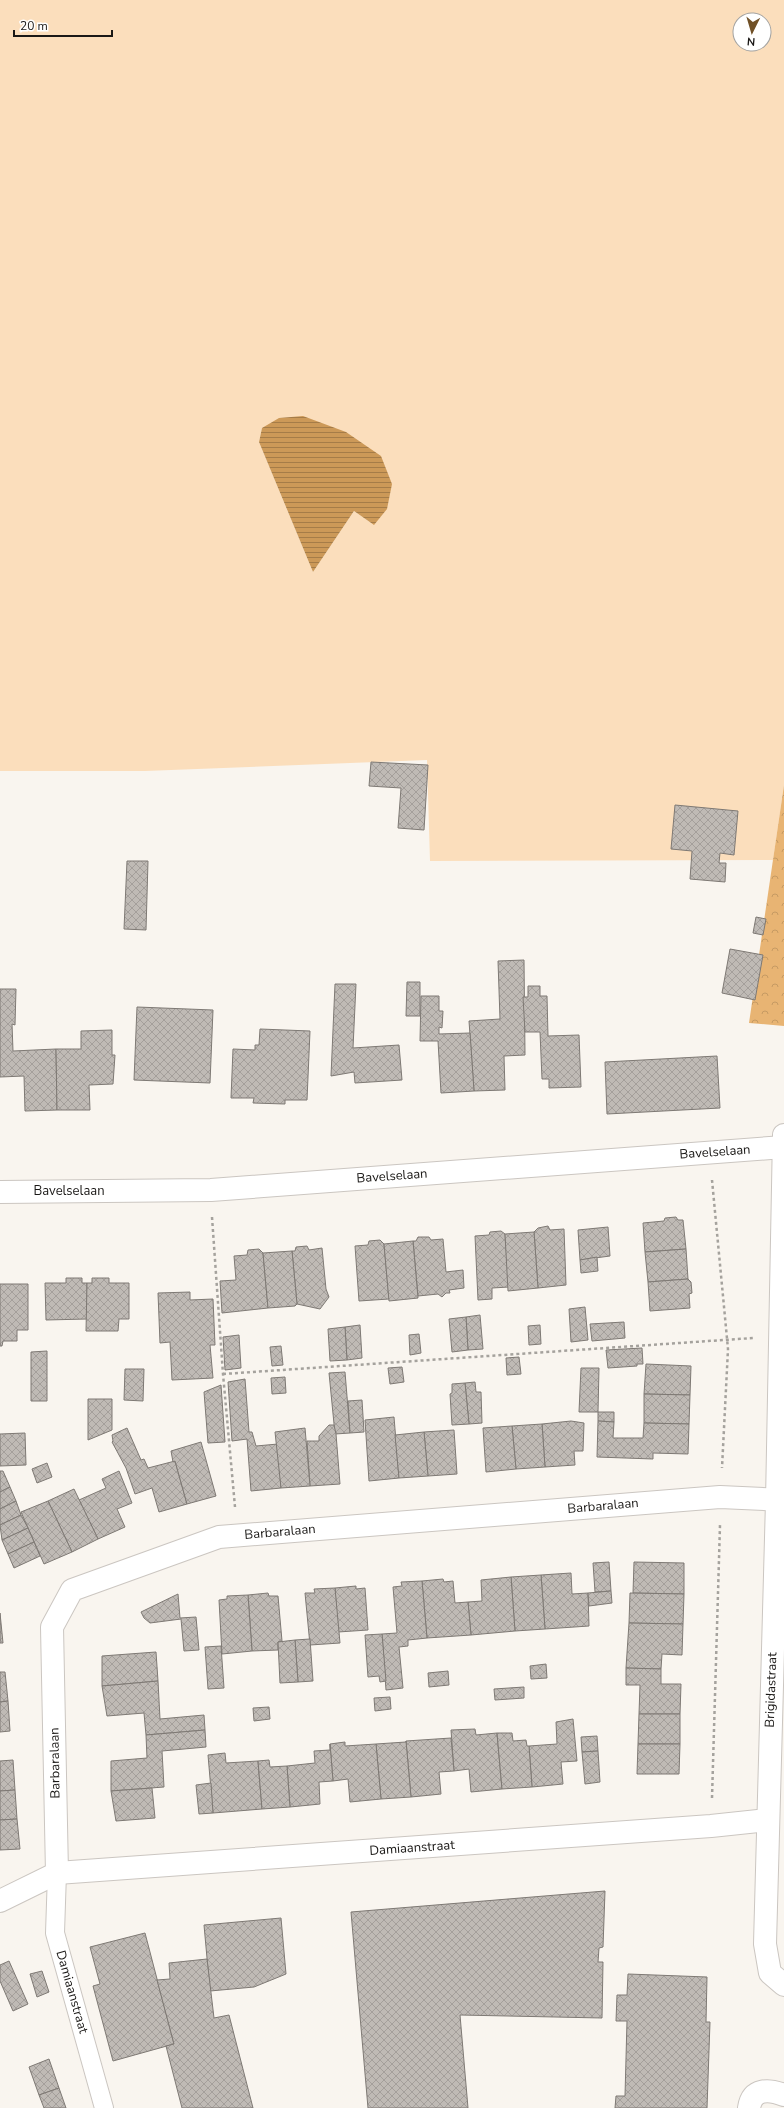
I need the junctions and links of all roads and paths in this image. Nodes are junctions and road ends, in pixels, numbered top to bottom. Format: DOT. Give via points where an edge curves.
graph roads {
  1 [pos="784,1143"];
  2 [pos="211,1190"];
  3 [pos="0,1192"];
  4 [pos="781,1337"];
  5 [pos="223,1374"];
  6 [pos="781,1500"];
  7 [pos="237,1536"];
  8 [pos="767,1820"];
  9 [pos="57,1873"];
  10 [pos="0,1901"];
  11 [pos="784,1985"];
  12 [pos="784,2095"];
  13 [pos="104,2108"];
  14 [pos="750,2108"];
  1 -- 2 [label="street, Bavelselaan"];
  1 -- 4 [label="street, Brigidastraat"];
  2 -- 3 [label="street, Bavelselaan"];
  2 -- 5 [label="path"];
  4 -- 5 [label="path"];
  4 -- 6 [label="street, Brigidastraat"];
  5 -- 7 [label="path"];
  6 -- 7 [label="street, Barbaralaan" via="720,1497"];
  6 -- 8 [label="street, Brigidastraat"];
  7 -- 9 [label="street, Barbaralaan" via="219,1538 72,1590 52,1627"];
  8 -- 9 [label="street, Damiaanstraat" via="695,1828"];
  8 -- 11 [label="street, Brigidastraat" via="765,1944 770,1973"];
  9 -- 10 [label="street, Damiaanstraat"];
  9 -- 13 [label="lane, Damiaanstraat" via="55,1933"];
  12 -- 14 [label="street" via="762,2090 755,2094"];
}
